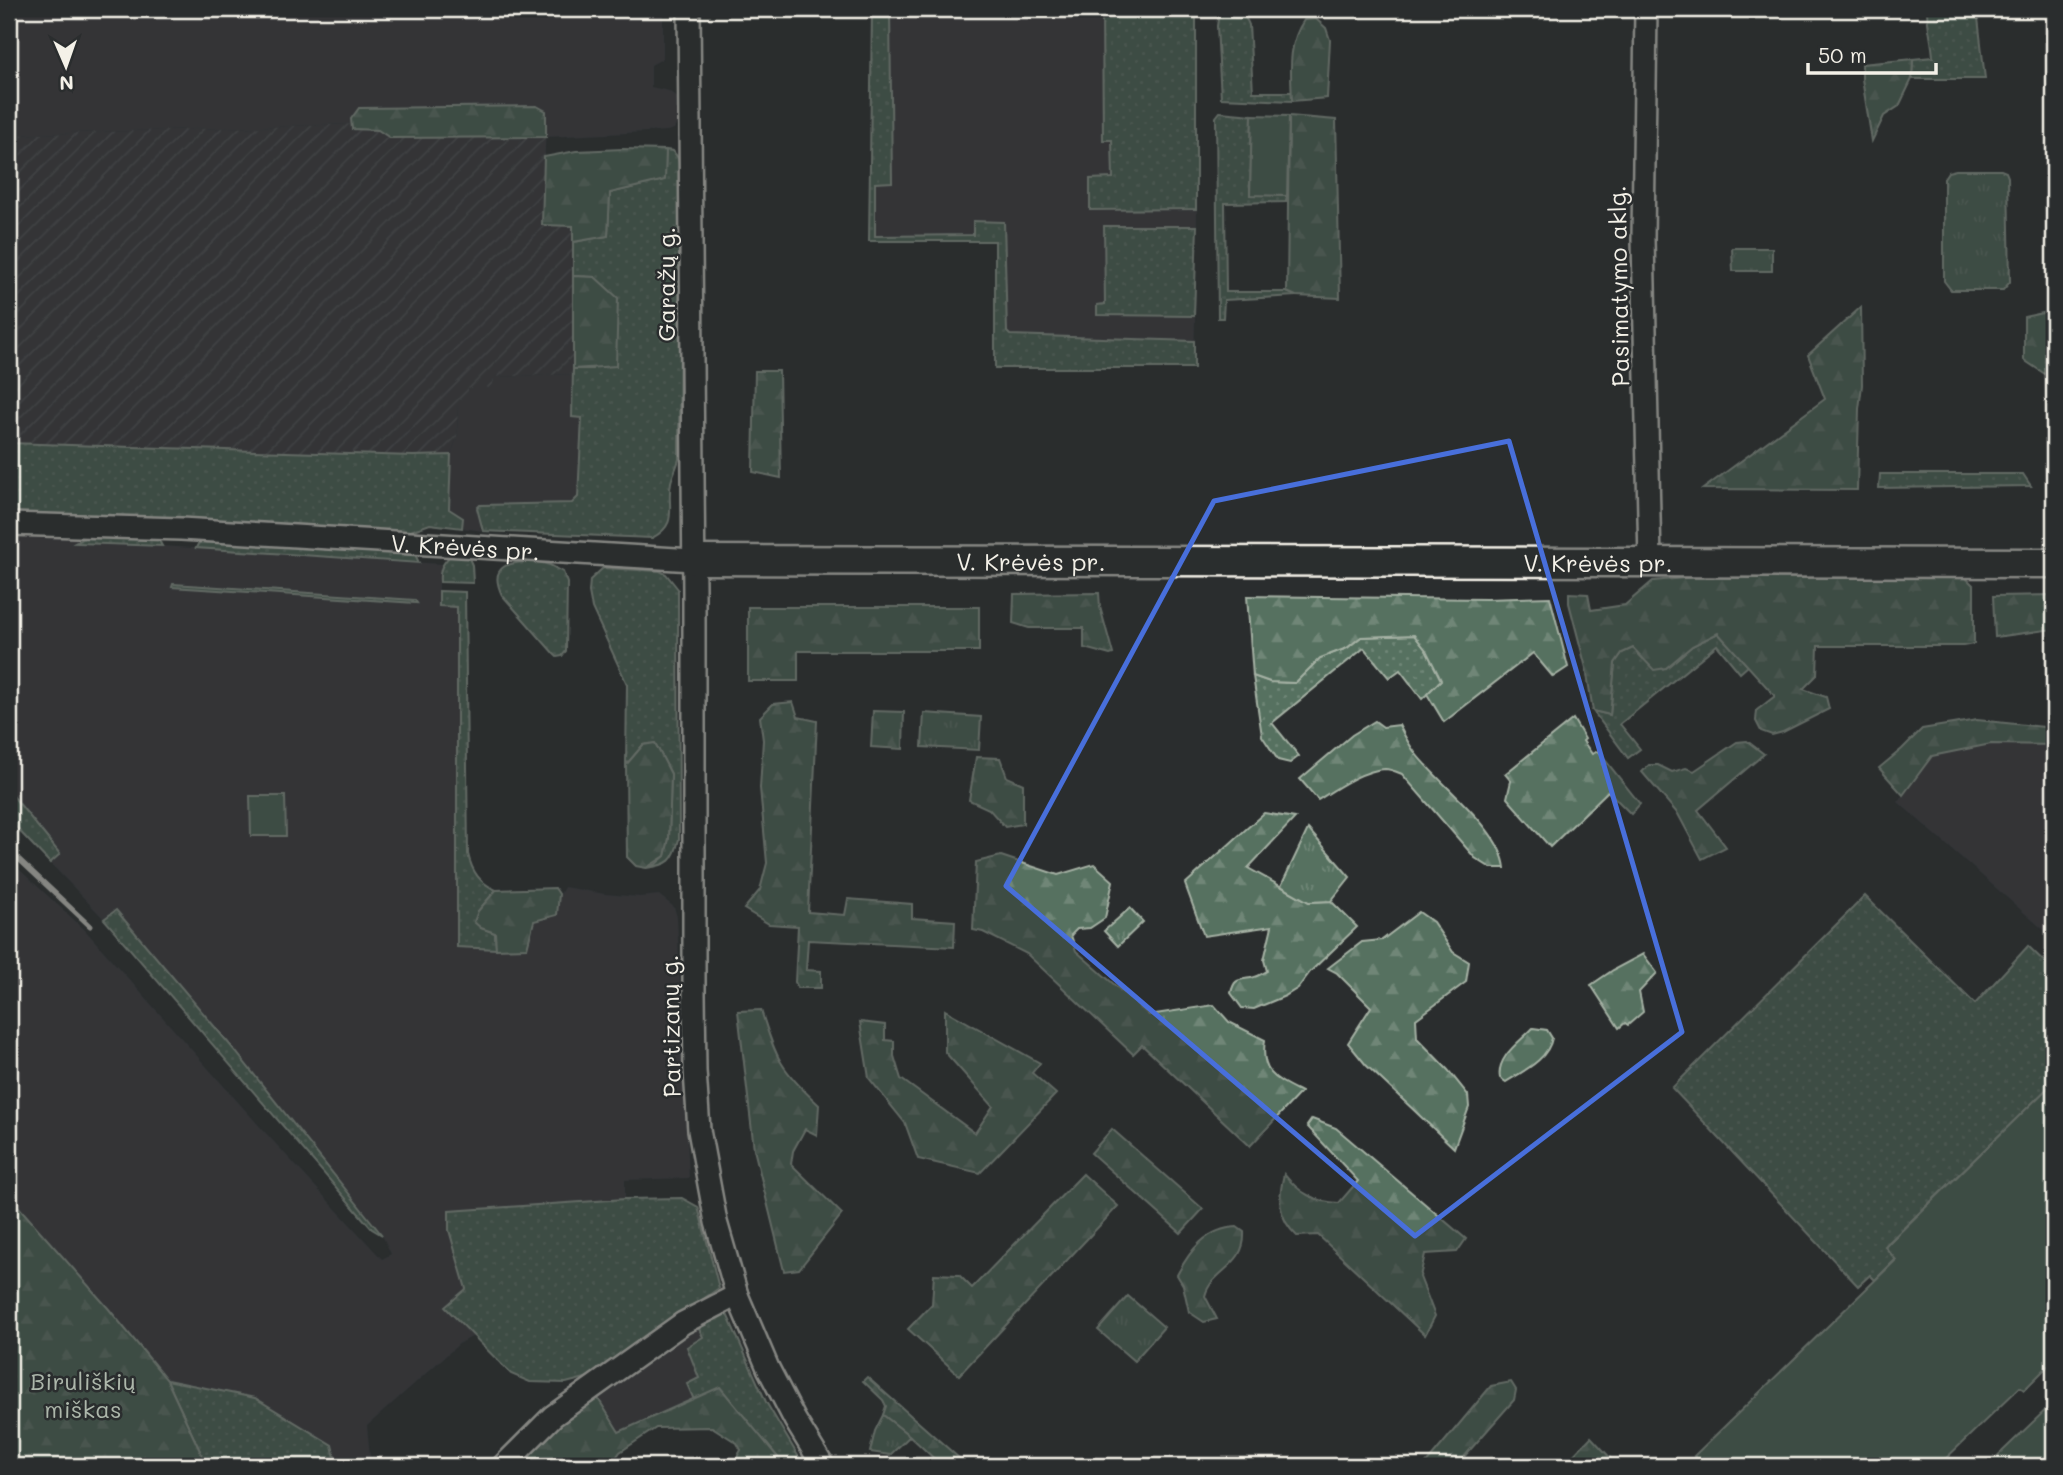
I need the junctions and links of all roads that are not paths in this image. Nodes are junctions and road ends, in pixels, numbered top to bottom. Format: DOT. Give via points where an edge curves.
graph roads {
  1 [pos="689,9"];
  2 [pos="1646,9"];
  3 [pos="9,524"];
  4 [pos="693,560"];
  5 [pos="1650,562"];
  6 [pos="2054,563"];
  7 [pos="737,1295"];
  8 [pos="503,1466"];
  9 [pos="823,1466"];
  1 -- 4 [label="street, Garažų g."];
  2 -- 5 [label="street, Pasimatymo aklg." via="1643,239"];
  3 -- 4 [label="street, V. Krėvės pr." via="181,529"];
  4 -- 5 [label="main road, V. Krėvės pr."];
  4 -- 7 [label="street, Partizanų g." via="695,1070 708,1186"];
  5 -- 6 [label="main road, V. Krėvės pr."];
  7 -- 8 [label="street" via="683,1323 553,1416"];
  7 -- 9 [label="street, Partizanų g." via="768,1368"];
}
